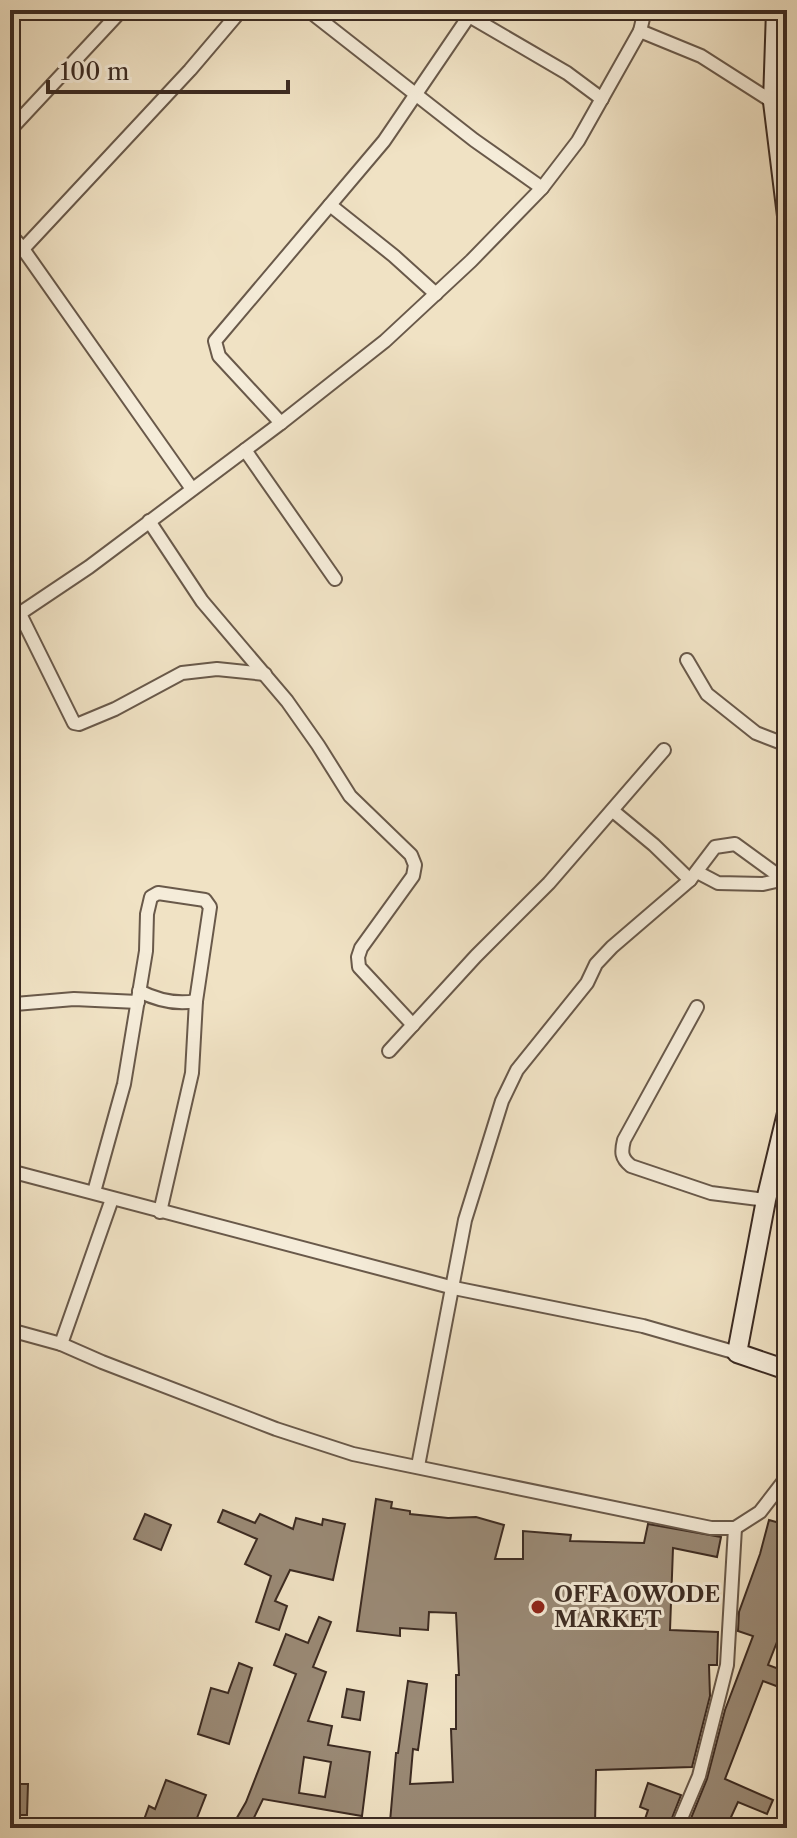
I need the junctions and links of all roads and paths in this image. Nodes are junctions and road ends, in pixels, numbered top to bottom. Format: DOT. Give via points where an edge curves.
graph roads {
  1 [pos="122,10"];
  2 [pos="241,10"];
  3 [pos="308,10"];
  4 [pos="645,10"];
  5 [pos="776,10"];
  6 [pos="464,13"];
  7 [pos="640,31"];
  8 [pos="418,94"];
  9 [pos="602,99"];
  10 [pos="773,102"];
  11 [pos="10,130"];
  12 [pos="542,188"];
  13 [pos="330,205"];
  14 [pos="787,216"];
  15 [pos="10,234"];
  16 [pos="23,249"];
  17 [pos="436,294"];
  18 [pos="281,423"];
  19 [pos="245,450"];
  20 [pos="192,489"];
  21 [pos="149,521"];
  22 [pos="335,579"];
  23 [pos="15,617"];
  24 [pos="687,660"];
  25 [pos="265,674"];
  26 [pos="787,745"];
  27 [pos="664,750"];
  28 [pos="613,811"];
  29 [pos="693,876"];
  30 [pos="785,879"];
  31 [pos="138,996"];
  32 [pos="196,1001"];
  33 [pos="15,1004"];
  34 [pos="697,1007"];
  35 [pos="413,1025"];
  36 [pos="389,1051"];
  37 [pos="787,1113"];
  38 [pos="10,1171"];
  39 [pos="94,1192"];
  40 [pos="112,1199"];
  41 [pos="766,1200"];
  42 [pos="160,1212"];
  43 [pos="454,1288"];
  44 [pos="10,1330"];
  45 [pos="61,1344"];
  46 [pos="737,1353"];
  47 [pos="787,1370"];
  48 [pos="418,1466"];
  49 [pos="787,1477"];
  50 [pos="735,1528"];
  51 [pos="677,1828"];
  1 -- 11 [label="street"];
  2 -- 16 [label="street"];
  3 -- 8 [label="street"];
  4 -- 7 [label="street"];
  5 -- 10 [label="street"];
  6 -- 8 [label="street"];
  6 -- 9 [label="street"];
  7 -- 9 [label="street"];
  7 -- 10 [label="street" via="701,56"];
  8 -- 12 [label="street"];
  8 -- 13 [label="street"];
  9 -- 12 [label="street"];
  10 -- 14 [label="street"];
  12 -- 17 [label="street"];
  13 -- 17 [label="street"];
  13 -- 18 [label="street" via="215,341 219,356"];
  15 -- 16 [label="street"];
  16 -- 20 [label="street"];
  17 -- 18 [label="street"];
  18 -- 19 [label="street"];
  19 -- 20 [label="street"];
  19 -- 22 [label="street"];
  20 -- 21 [label="street"];
  21 -- 23 [label="street"];
  21 -- 25 [label="street" via="202,601"];
  23 -- 25 [label="street" via="74,723 115,709 189,671"];
  24 -- 26 [label="street" via="707,694 756,733"];
  25 -- 35 [label="street" via="350,796 411,855 413,876 358,957 359,967"];
  27 -- 28 [label="street"];
  28 -- 29 [label="street"];
  28 -- 35 [label="street"];
  29 -- 30 [label="street" via="718,883"];
  29 -- 30 [label="street" via="715,847 735,844"];
  29 -- 43 [label="street" via="596,964 587,983 517,1070 476,1177"];
  31 -- 32 [label="street"];
  31 -- 32 [label="street" via="147,914 151,897 158,893 205,900 210,907"];
  31 -- 33 [label="street"];
  31 -- 39 [label="street" via="124,1084"];
  32 -- 42 [label="street" via="192,1073"];
  34 -- 41 [label="street" via="630,1127 621,1151 624,1160 711,1193"];
  35 -- 36 [label="street"];
  37 -- 41 [label="street"];
  38 -- 39 [label="street"];
  39 -- 40 [label="street"];
  40 -- 42 [label="street"];
  40 -- 45 [label="street"];
  41 -- 46 [label="street"];
  42 -- 43 [label="street"];
  43 -- 46 [label="street" via="643,1326"];
  43 -- 48 [label="street"];
  44 -- 45 [label="street"];
  45 -- 48 [label="street" via="276,1429 353,1454"];
  46 -- 47 [label="street"];
  48 -- 50 [label="street" via="711,1528"];
  49 -- 50 [label="street" via="760,1512"];
  50 -- 51 [label="street" via="727,1665 699,1776"];
}
